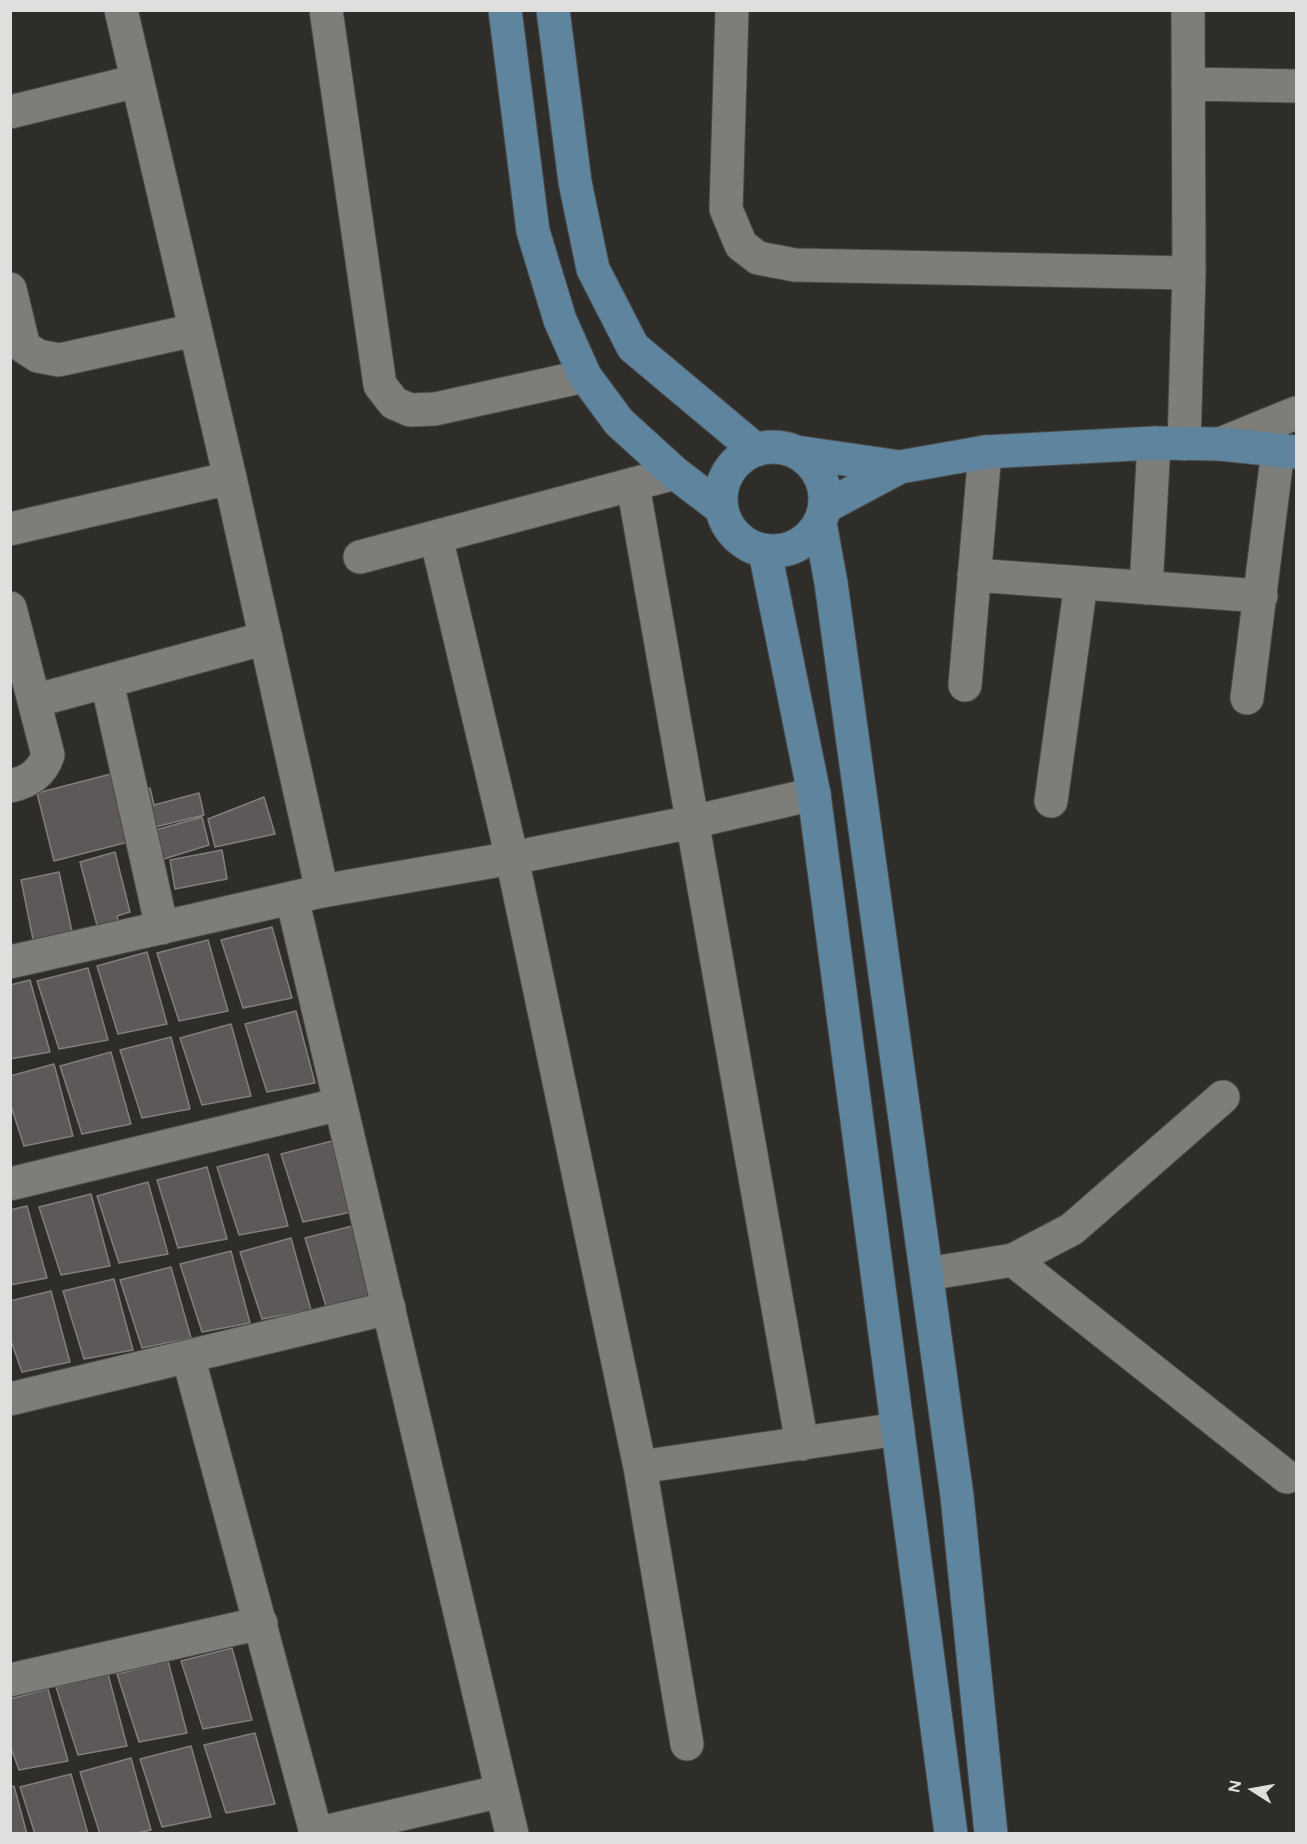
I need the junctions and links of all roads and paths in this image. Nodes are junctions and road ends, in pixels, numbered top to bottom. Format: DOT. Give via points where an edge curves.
graph roads {
  1 [pos="120,10"];
  2 [pos="326,10"];
  3 [pos="505,10"];
  4 [pos="553,10"];
  5 [pos="732,10"];
  6 [pos="1188,10"];
  7 [pos="137,81"];
  8 [pos="1188,84"];
  9 [pos="1296,86"];
  10 [pos="10,112"];
  11 [pos="1189,273"];
  12 [pos="10,289"];
  13 [pos="195,330"];
  14 [pos="585,376"];
  15 [pos="1296,413"];
  16 [pos="1169,444"];
  17 [pos="1220,444"];
  18 [pos="756,450"];
  19 [pos="1287,451"];
  20 [pos="796,452"];
  21 [pos="985,452"];
  22 [pos="900,467"];
  23 [pos="675,473"];
  24 [pos="230,478"];
  25 [pos="633,484"];
  26 [pos="722,508"];
  27 [pos="822,515"];
  28 [pos="10,529"];
  29 [pos="436,537"];
  30 [pos="765,552"];
  31 [pos="360,557"];
  32 [pos="974,575"];
  33 [pos="1081,583"];
  34 [pos="1146,588"];
  35 [pos="1261,596"];
  36 [pos="10,608"];
  37 [pos="266,638"];
  38 [pos="107,682"];
  39 [pos="965,685"];
  40 [pos="1247,698"];
  41 [pos="34,701"];
  42 [pos="10,786"];
  43 [pos="814,794"];
  44 [pos="1051,801"];
  45 [pos="692,822"];
  46 [pos="513,858"];
  47 [pos="307,894"];
  48 [pos="162,927"];
  49 [pos="10,962"];
  50 [pos="1223,1097"];
  51 [pos="340,1104"];
  52 [pos="10,1184"];
  53 [pos="1013,1260"];
  54 [pos="927,1274"];
  55 [pos="389,1308"];
  56 [pos="188,1356"];
  57 [pos="10,1399"];
  58 [pos="898,1429"];
  59 [pos="802,1444"];
  60 [pos="640,1467"];
  61 [pos="1287,1477"];
  62 [pos="261,1623"];
  63 [pos="10,1680"];
  64 [pos="687,1744"];
  65 [pos="502,1791"];
  66 [pos="315,1833"];
  67 [pos="512,1833"];
  68 [pos="951,1833"];
  69 [pos="991,1833"];
  1 -- 7 [label="street"];
  2 -- 14 [label="street" via="380,385 394,403 410,410 435,409"];
  3 -- 14 [label="main road" via="533,231 560,320"];
  4 -- 18 [label="main road" via="575,182 593,269 633,347"];
  5 -- 11 [label="street" via="726,209 741,245 758,258 795,265"];
  6 -- 8 [label="street"];
  7 -- 10 [label="street"];
  7 -- 13 [label="street"];
  8 -- 9 [label="street"];
  8 -- 11 [label="street"];
  11 -- 16 [label="street"];
  12 -- 13 [label="street" via="24,347 38,356 59,360"];
  13 -- 24 [label="street"];
  14 -- 23 [label="main road" via="619,422"];
  15 -- 17 [label="street"];
  16 -- 17 [label="main road"];
  16 -- 21 [label="main road"];
  16 -- 34 [label="street"];
  17 -- 19 [label="main road"];
  18 -- 20 [label="main road" via="781,447"];
  18 -- 26 [label="main road" via="748,452 726,476"];
  19 -- 35 [label="street"];
  20 -- 22 [label="main road"];
  20 -- 27 [label="main road" via="819,475 825,490"];
  21 -- 22 [label="main road"];
  21 -- 32 [label="street"];
  22 -- 27 [label="main road"];
  23 -- 25 [label="street"];
  23 -- 26 [label="main road"];
  24 -- 28 [label="street"];
  24 -- 37 [label="street"];
  25 -- 29 [label="street"];
  25 -- 45 [label="street"];
  26 -- 30 [label="main road" via="726,524 736,537"];
  27 -- 30 [label="main road" via="811,536 797,546"];
  27 -- 54 [label="main road"];
  29 -- 31 [label="street"];
  29 -- 46 [label="street"];
  30 -- 43 [label="main road"];
  32 -- 33 [label="street"];
  32 -- 39 [label="street"];
  33 -- 34 [label="street"];
  33 -- 44 [label="street"];
  34 -- 35 [label="street"];
  35 -- 40 [label="street"];
  36 -- 41 [label="street"];
  37 -- 38 [label="street"];
  37 -- 47 [label="street"];
  38 -- 41 [label="street"];
  38 -- 48 [label="street"];
  41 -- 42 [label="street" via="48,755 44,767 33,778"];
  43 -- 45 [label="street"];
  43 -- 58 [label="main road"];
  45 -- 46 [label="street"];
  45 -- 59 [label="street"];
  46 -- 47 [label="street"];
  46 -- 60 [label="street"];
  47 -- 48 [label="street"];
  47 -- 51 [label="street"];
  48 -- 49 [label="street"];
  50 -- 53 [label="street" via="1072,1229"];
  51 -- 52 [label="street"];
  51 -- 55 [label="street"];
  53 -- 54 [label="street"];
  53 -- 61 [label="street"];
  54 -- 69 [label="main road" via="957,1496"];
  55 -- 56 [label="street"];
  55 -- 65 [label="street"];
  56 -- 57 [label="street"];
  56 -- 62 [label="street"];
  58 -- 59 [label="street"];
  58 -- 68 [label="main road"];
  59 -- 60 [label="street"];
  60 -- 64 [label="street"];
  62 -- 63 [label="street"];
  62 -- 66 [label="street"];
  65 -- 66 [label="street"];
  65 -- 67 [label="street"];
}
